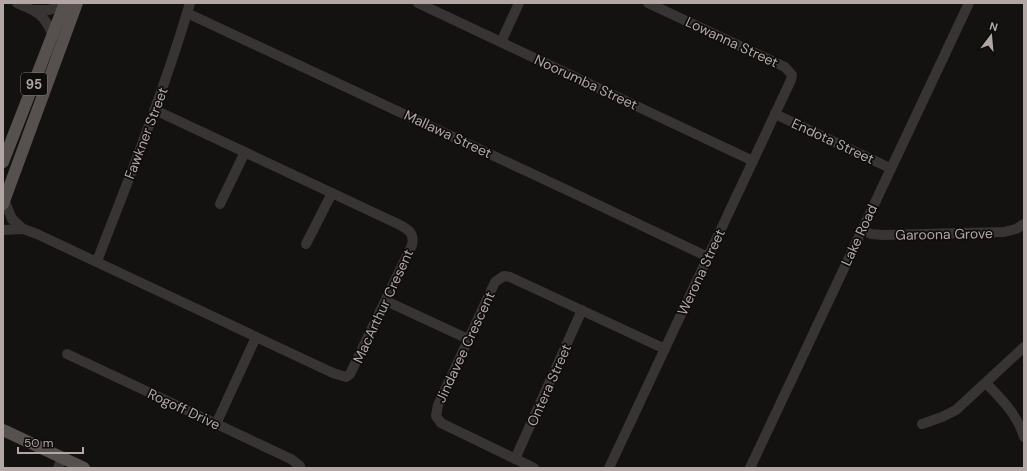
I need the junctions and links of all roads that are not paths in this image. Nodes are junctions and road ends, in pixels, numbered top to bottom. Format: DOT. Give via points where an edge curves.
graph roads {
  1 [pos="17,3"];
  2 [pos="418,3"];
  3 [pos="519,3"];
  4 [pos="648,3"];
  5 [pos="969,3"];
  6 [pos="69,4"];
  7 [pos="189,8"];
  8 [pos="33,9"];
  9 [pos="53,35"];
  10 [pos="500,42"];
  11 [pos="792,75"];
  12 [pos="155,110"];
  13 [pos="775,114"];
  14 [pos="245,152"];
  15 [pos="753,161"];
  16 [pos="3,162"];
  17 [pos="890,168"];
  18 [pos="332,193"];
  19 [pos="3,202"];
  20 [pos="220,204"];
  21 [pos="1024,224"];
  22 [pos="23,229"];
  23 [pos="3,230"];
  24 [pos="862,230"];
  25 [pos="306,244"];
  26 [pos="708,257"];
  27 [pos="97,261"];
  28 [pos="386,301"];
  29 [pos="582,310"];
  30 [pos="256,337"];
  31 [pos="468,340"];
  32 [pos="1024,347"];
  33 [pos="665,349"];
  34 [pos="67,354"];
  35 [pos="986,383"];
  36 [pos="216,424"];
  37 [pos="922,424"];
  38 [pos="3,430"];
  39 [pos="1024,437"];
  40 [pos="515,460"];
  41 [pos="60,463"];
  42 [pos="300,467"];
  43 [pos="84,468"];
  44 [pos="534,468"];
  45 [pos="609,468"];
  46 [pos="750,468"];
  1 -- 8 [label="street"];
  2 -- 10 [label="street, Noorumba Street"];
  3 -- 10 [label="street"];
  4 -- 11 [label="street, Lowanna Street" via="785,67"];
  5 -- 17 [label="street, Lake Road"];
  6 -- 8 [label="street" via="49,10"];
  6 -- 9 [label="main road, 95"];
  6 -- 19 [label="main road, 95"];
  7 -- 12 [label="street, Fawkner Street"];
  7 -- 26 [label="street, Mallawa Street"];
  8 -- 9 [label="street" via="46,20"];
  9 -- 16 [label="main road, 95"];
  10 -- 15 [label="street, Noorumba Street"];
  11 -- 13 [label="street, Werona Street"];
  12 -- 14 [label="street, MacArthur Cresent"];
  12 -- 27 [label="street, Fawkner Street"];
  13 -- 15 [label="street, Werona Street"];
  13 -- 17 [label="street, Endota Street"];
  14 -- 18 [label="street, MacArthur Cresent"];
  14 -- 20 [label="street"];
  15 -- 26 [label="street, Werona Street"];
  17 -- 24 [label="street, Lake Road"];
  18 -- 25 [label="street"];
  18 -- 28 [label="street, MacArthur Cresent" via="406,228 413,236 412,245"];
  19 -- 22 [label="street, MacArthur Cresent" via="12,219"];
  21 -- 24 [label="street, Garoona Grove" via="1004,232 883,235"];
  22 -- 23 [label="street, MacArthur Cresent"];
  22 -- 27 [label="street, MacArthur Cresent"];
  24 -- 46 [label="street, Lake Road"];
  26 -- 33 [label="street, Werona Street"];
  27 -- 30 [label="street, MacArthur Cresent"];
  28 -- 30 [label="street, MacArthur Cresent" via="354,368 346,377 332,373"];
  28 -- 31 [label="street"];
  29 -- 31 [label="street, Jindavee Crescent" via="504,276 495,282"];
  29 -- 33 [label="street, Jindavee Crescent"];
  29 -- 40 [label="street, Ontera Street"];
  30 -- 36 [label="street"];
  31 -- 40 [label="street, Jindavee Crescent" via="438,405 436,416 441,423"];
  32 -- 35 [label="street"];
  33 -- 45 [label="street, Werona Street"];
  34 -- 36 [label="street, Rogoff Drive"];
  35 -- 37 [label="street" via="956,410"];
  35 -- 39 [label="street" via="1018,420"];
  36 -- 42 [label="street, Rogoff Drive" via="290,459"];
  38 -- 41 [label="main road"];
  40 -- 44 [label="street, Jindavee Crescent"];
  41 -- 43 [label="main road"];
}
